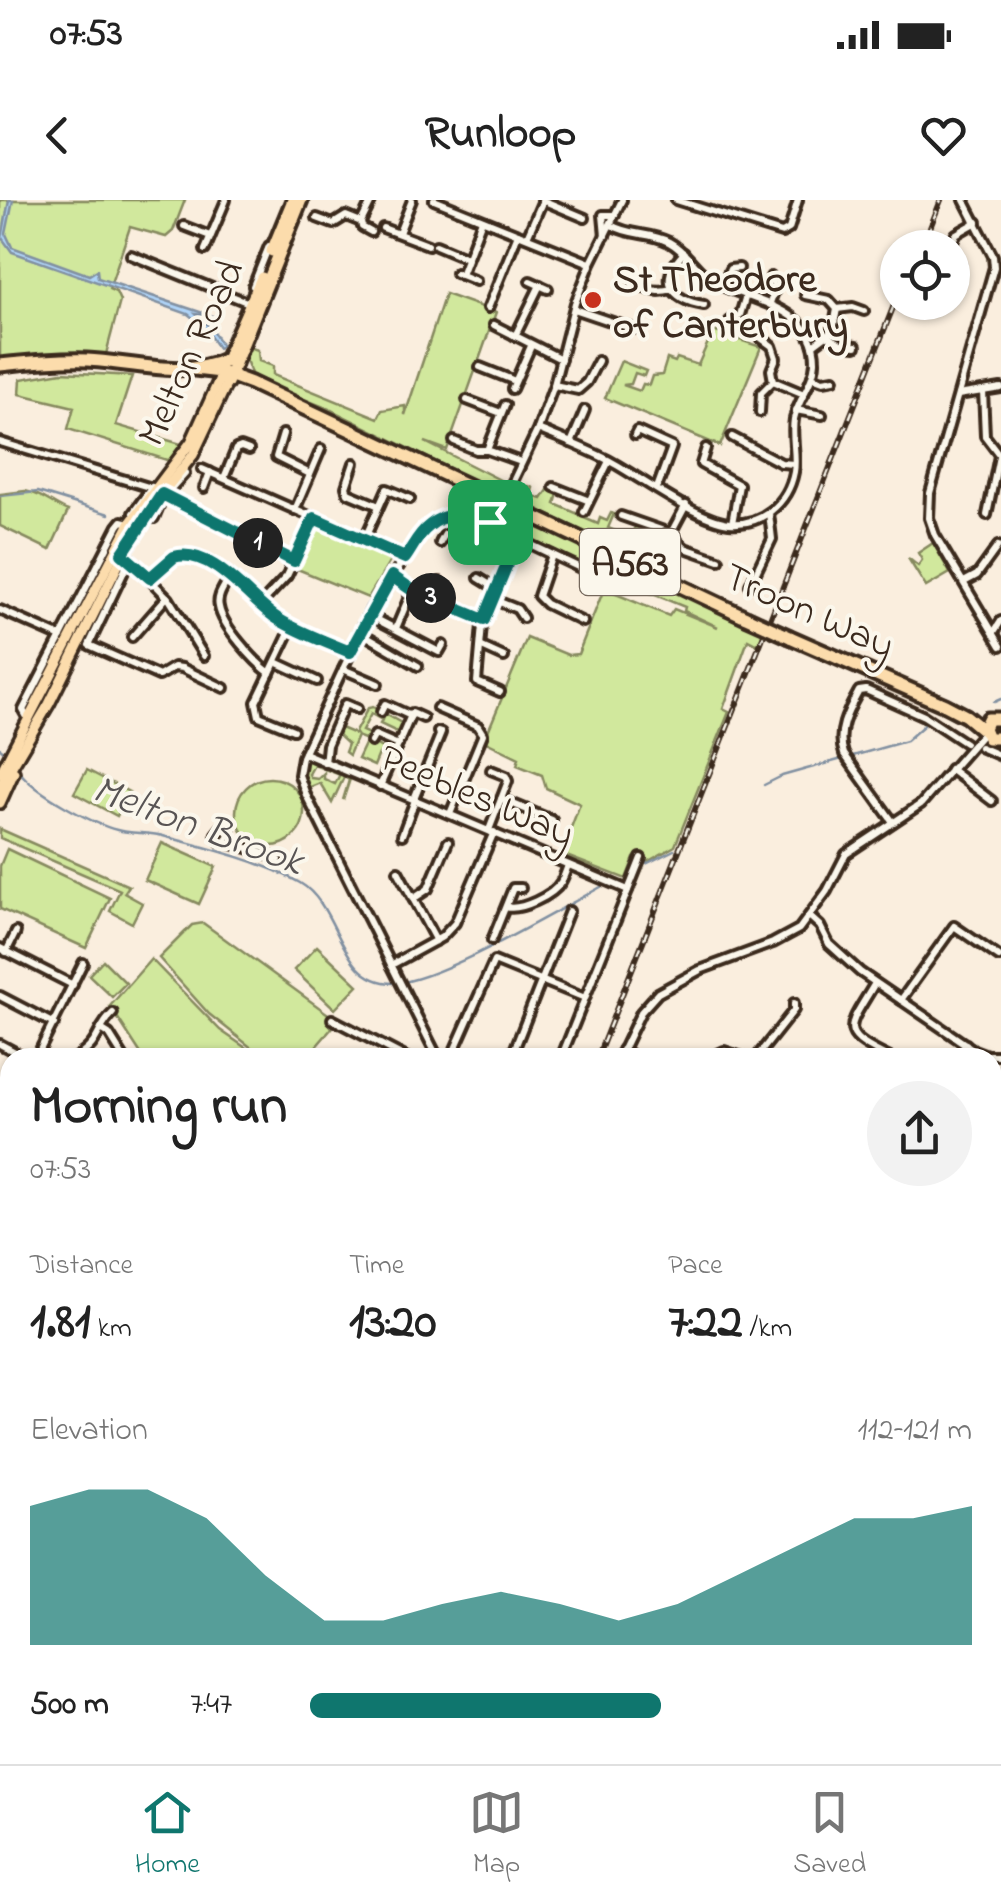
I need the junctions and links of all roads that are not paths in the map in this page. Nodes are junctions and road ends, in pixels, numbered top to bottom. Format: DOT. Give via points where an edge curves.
graph roads {
  1 [pos="226,200"];
  2 [pos="292,200"];
  3 [pos="301,200"];
  4 [pos="372,200"];
  5 [pos="412,200"];
  6 [pos="434,200"];
  7 [pos="542,200"];
  8 [pos="622,200"];
  9 [pos="676,200"];
  10 [pos="798,200"];
  11 [pos="964,200"];
  12 [pos="704,204"];
  13 [pos="615,214"];
  14 [pos="320,218"];
  15 [pos="582,218"];
  16 [pos="289,219"];
  17 [pos="482,220"];
  18 [pos="361,222"];
  19 [pos="977,222"];
  20 [pos="611,225"];
  21 [pos="191,226"];
  22 [pos="963,230"];
  23 [pos="371,232"];
  24 [pos="387,232"];
  25 [pos="399,233"];
  26 [pos="518,234"];
  27 [pos="210,236"];
  28 [pos="276,236"];
  29 [pos="605,236"];
  30 [pos="527,237"];
  31 [pos="205,250"];
  32 [pos="684,253"];
  33 [pos="131,256"];
  34 [pos="997,256"];
  35 [pos="468,258"];
  36 [pos="591,263"];
  37 [pos="735,266"];
  38 [pos="270,270"];
  39 [pos="628,275"];
  40 [pos="775,279"];
  41 [pos="476,281"];
  42 [pos="530,281"];
  43 [pos="722,286"];
  44 [pos="672,288"];
  45 [pos="252,293"];
  46 [pos="809,294"];
  47 [pos="746,295"];
  48 [pos="770,304"];
  49 [pos="491,305"];
  50 [pos="702,307"];
  51 [pos="574,309"];
  52 [pos="837,309"];
  53 [pos="862,312"];
  54 [pos="736,321"];
  55 [pos="499,328"];
  56 [pos="633,330"];
  57 [pos="514,336"];
  58 [pos="828,336"];
  59 [pos="763,342"];
  60 [pos="812,345"];
  61 [pos="531,346"];
  62 [pos="856,346"];
  63 [pos="240,350"];
  64 [pos="227,358"];
  65 [pos="560,359"];
  66 [pos="598,361"];
  67 [pos="0,365"];
  68 [pos="484,367"];
  69 [pos="172,368"];
  70 [pos="186,368"];
  71 [pos="812,377"];
  72 [pos="224,378"];
  73 [pos="834,379"];
  74 [pos="773,381"];
  75 [pos="250,382"];
  76 [pos="554,385"];
  77 [pos="1001,388"];
  78 [pos="983,391"];
  79 [pos="804,394"];
  80 [pos="958,395"];
  81 [pos="467,400"];
  82 [pos="301,407"];
  83 [pos="757,409"];
  84 [pos="586,410"];
  85 [pos="796,410"];
  86 [pos="818,418"];
  87 [pos="538,429"];
  88 [pos="284,434"];
  89 [pos="635,435"];
  90 [pos="732,438"];
  91 [pos="458,441"];
  92 [pos="0,442"];
  93 [pos="571,443"];
  94 [pos="706,448"];
  95 [pos="321,449"];
  96 [pos="249,450"];
  97 [pos="488,450"];
  98 [pos="1000,456"];
  99 [pos="609,461"];
  100 [pos="521,462"];
  101 [pos="354,463"];
  102 [pos="795,464"];
  103 [pos="310,474"];
  104 [pos="224,478"];
  105 [pos="204,488"];
  106 [pos="554,488"];
  107 [pos="656,488"];
  108 [pos="158,492"];
  109 [pos="410,499"];
  110 [pos="588,500"];
  111 [pos="504,502"];
  112 [pos="686,505"];
  113 [pos="379,506"];
  114 [pos="295,510"];
  115 [pos="584,512"];
  116 [pos="769,514"];
  117 [pos="987,515"];
  118 [pos="620,516"];
  119 [pos="154,518"];
  120 [pos="314,518"];
  121 [pos="129,522"];
  122 [pos="490,522"];
  123 [pos="732,523"];
  124 [pos="670,535"];
  125 [pos="518,538"];
  126 [pos="364,540"];
  127 [pos="440,543"];
  128 [pos="995,548"];
  129 [pos="552,556"];
  130 [pos="126,557"];
  131 [pos="405,558"];
  132 [pos="718,560"];
  133 [pos="294,561"];
  134 [pos="508,562"];
  135 [pos="230,576"];
  136 [pos="392,576"];
  137 [pos="600,577"];
  138 [pos="150,578"];
  139 [pos="480,578"];
  140 [pos="110,579"];
  141 [pos="440,582"];
  142 [pos="964,582"];
  143 [pos="750,585"];
  144 [pos="496,589"];
  145 [pos="412,590"];
  146 [pos="167,597"];
  147 [pos="92,598"];
  148 [pos="433,599"];
  149 [pos="492,599"];
  150 [pos="260,606"];
  151 [pos="0,610"];
  152 [pos="523,618"];
  153 [pos="380,620"];
  154 [pos="484,620"];
  155 [pos="583,622"];
  156 [pos="1001,622"];
  157 [pos="292,627"];
  158 [pos="396,628"];
  159 [pos="360,632"];
  160 [pos="994,632"];
  161 [pos="62,637"];
  162 [pos="132,637"];
  163 [pos="443,645"];
  164 [pos="1001,646"];
  165 [pos="482,647"];
  166 [pos="350,652"];
  167 [pos="204,656"];
  168 [pos="504,657"];
  169 [pos="276,662"];
  170 [pos="414,666"];
  171 [pos="343,669"];
  172 [pos="271,674"];
  173 [pos="314,678"];
  174 [pos="378,684"];
  175 [pos="224,688"];
  176 [pos="497,692"];
  177 [pos="45,701"];
  178 [pos="946,705"];
  179 [pos="438,708"];
  180 [pos="357,709"];
  181 [pos="382,712"];
  182 [pos="411,716"];
  183 [pos="966,716"];
  184 [pos="997,717"];
  185 [pos="423,718"];
  186 [pos="29,720"];
  187 [pos="934,722"];
  188 [pos="293,730"];
  189 [pos="441,733"];
  190 [pos="993,737"];
  191 [pos="371,742"];
  192 [pos="973,745"];
  193 [pos="398,746"];
  194 [pos="14,753"];
  195 [pos="304,753"];
  196 [pos="1001,756"];
  197 [pos="325,762"];
  198 [pos="950,769"];
  199 [pos="492,770"];
  200 [pos="0,783"];
  201 [pos="380,786"];
  202 [pos="501,798"];
  203 [pos="414,800"];
  204 [pos="992,801"];
  205 [pos="0,804"];
  206 [pos="450,814"];
  207 [pos="552,820"];
  208 [pos="893,822"];
  209 [pos="491,831"];
  210 [pos="402,835"];
  211 [pos="225,842"];
  212 [pos="448,842"];
  213 [pos="641,858"];
  214 [pos="279,860"];
  215 [pos="568,865"];
  216 [pos="398,871"];
  217 [pos="521,888"];
  218 [pos="628,890"];
  219 [pos="413,899"];
  220 [pos="506,907"];
  221 [pos="568,911"];
  222 [pos="808,916"];
  223 [pos="16,932"];
  224 [pos="436,940"];
  225 [pos="492,940"];
  226 [pos="3,950"];
  227 [pos="924,950"];
  228 [pos="1000,955"];
  229 [pos="932,956"];
  230 [pos="83,963"];
  231 [pos="391,965"];
  232 [pos="993,965"];
  233 [pos="543,978"];
  234 [pos="875,983"];
  235 [pos="72,985"];
  236 [pos="0,996"];
  237 [pos="585,998"];
  238 [pos="901,1000"];
  239 [pos="794,1003"];
  240 [pos="114,1013"];
  241 [pos="332,1019"];
  242 [pos="54,1024"];
  243 [pos="101,1029"];
  244 [pos="966,1044"];
  245 [pos="41,1048"];
  246 [pos="88,1048"];
  247 [pos="118,1048"];
  248 [pos="389,1048"];
  249 [pos="433,1048"];
  250 [pos="454,1048"];
  251 [pos="515,1048"];
  252 [pos="565,1048"];
  253 [pos="624,1048"];
  254 [pos="764,1048"];
  255 [pos="869,1048"];
  256 [pos="963,1048"];
  257 [pos="972,1048"];
  1 -- 27 [label="street"];
  2 -- 16 [label="highway, Melton Road"];
  3 -- 16 [label="highway, Melton Road"];
  4 -- 18 [label="street"];
  5 -- 25 [label="street"];
  6 -- 17 [label="street"];
  7 -- 15 [label="street"];
  7 -- 30 [label="street"];
  8 -- 13 [label="street"];
  9 -- 12 [label="street"];
  10 -- 12 [label="street" via="789,229 779,232"];
  11 -- 19 [label="street"];
  13 -- 20 [label="street"];
  13 -- 29 [label="street" via="603,215"];
  14 -- 18 [label="street"];
  16 -- 28 [label="highway, Melton Road" via="281,242"];
  16 -- 38 [label="highway, Melton Road"];
  17 -- 26 [label="street"];
  17 -- 35 [label="street"];
  18 -- 23 [label="street"];
  19 -- 22 [label="street"];
  19 -- 34 [label="street"];
  20 -- 29 [label="street"];
  20 -- 32 [label="street"];
  21 -- 27 [label="street"];
  24 -- 25 [label="street"];
  25 -- 35 [label="street"];
  26 -- 30 [label="street"];
  26 -- 49 [label="street"];
  27 -- 31 [label="street"];
  28 -- 38 [label="highway, Melton Road"];
  28 -- 45 [label="street"];
  29 -- 36 [label="street"];
  30 -- 36 [label="street"];
  32 -- 43 [label="street"];
  32 -- 44 [label="street" via="672,272"];
  33 -- 45 [label="street"];
  34 -- 80 [label="street"];
  35 -- 41 [label="street" via="458,274"];
  36 -- 51 [label="street"];
  37 -- 43 [label="street"];
  38 -- 45 [label="highway, Melton Road"];
  38 -- 63 [label="highway, Melton Road"];
  39 -- 44 [label="street" via="650,290"];
  40 -- 48 [label="street"];
  42 -- 57 [label="street" via="544,287"];
  43 -- 47 [label="street"];
  44 -- 50 [label="street" via="680,299"];
  45 -- 64 [label="highway, Melton Road"];
  46 -- 52 [label="street"];
  47 -- 48 [label="street"];
  47 -- 54 [label="street"];
  48 -- 60 [label="street" via="800,325"];
  51 -- 56 [label="street"];
  51 -- 65 [label="street"];
  52 -- 53 [label="street"];
  52 -- 58 [label="street"];
  55 -- 57 [label="street"];
  57 -- 61 [label="street"];
  58 -- 60 [label="street"];
  58 -- 62 [label="street"];
  59 -- 74 [label="street" via="776,354"];
  60 -- 71 [label="street"];
  61 -- 65 [label="street"];
  61 -- 68 [label="street" via="514,385"];
  63 -- 72 [label="highway, Melton Road"];
  63 -- 75 [label="highway, Melton Road" via="241,372"];
  64 -- 70 [label="highway"];
  64 -- 72 [label="highway, Melton Road"];
  65 -- 76 [label="street"];
  66 -- 76 [label="street" via="578,390"];
  67 -- 69 [label="highway" via="82,360"];
  69 -- 70 [label="highway"];
  69 -- 72 [label="highway"];
  70 -- 72 [label="highway"];
  71 -- 73 [label="street"];
  71 -- 79 [label="street"];
  72 -- 75 [label="highway, Troon Way"];
  72 -- 82 [label="highway, Troon Way"];
  72 -- 108 [label="main road, Melton Road" via="181,465"];
  74 -- 79 [label="street"];
  74 -- 83 [label="street"];
  75 -- 82 [label="highway, Troon Way"];
  76 -- 87 [label="street"];
  77 -- 78 [label="street"];
  78 -- 80 [label="street"];
  78 -- 98 [label="street" via="985,436"];
  79 -- 85 [label="street"];
  80 -- 142 [label="street" via="928,506 935,535"];
  81 -- 97 [label="street" via="503,409"];
  82 -- 111 [label="highway, Troon Way / A563"];
  84 -- 93 [label="street"];
  85 -- 86 [label="street"];
  85 -- 102 [label="street"];
  87 -- 93 [label="street"];
  87 -- 100 [label="street"];
  88 -- 103 [label="street" via="276,457"];
  89 -- 107 [label="street" via="672,447"];
  90 -- 102 [label="street"];
  91 -- 97 [label="street"];
  92 -- 108 [label="street"];
  93 -- 99 [label="street"];
  94 -- 123 [label="street" via="701,464 743,485"];
  95 -- 103 [label="street"];
  96 -- 104 [label="street" via="236,450"];
  97 -- 100 [label="street"];
  98 -- 117 [label="street"];
  99 -- 107 [label="street"];
  99 -- 110 [label="street"];
  100 -- 111 [label="street"];
  101 -- 113 [label="street" via="348,493"];
  102 -- 116 [label="street" via="787,493"];
  103 -- 114 [label="street"];
  104 -- 105 [label="street" via="206,470"];
  104 -- 114 [label="street"];
  106 -- 110 [label="street"];
  107 -- 112 [label="street"];
  108 -- 119 [label="street"];
  108 -- 121 [label="main road, Melton Road"];
  108 -- 130 [label="main road, Melton Road"];
  108 -- 133 [label="street"];
  109 -- 113 [label="street" via="387,489"];
  110 -- 115 [label="street"];
  111 -- 122 [label="street"];
  111 -- 178 [label="highway, Troon Way / A563, bridge"];
  112 -- 123 [label="street"];
  112 -- 124 [label="street"];
  113 -- 126 [label="street"];
  114 -- 120 [label="street"];
  116 -- 123 [label="street"];
  116 -- 143 [label="street" via="772,538"];
  118 -- 124 [label="street"];
  120 -- 126 [label="street"];
  120 -- 133 [label="street"];
  121 -- 147 [label="main road, Melton Road"];
  121 -- 161 [label="street, Melton Road" via="118,526"];
  122 -- 125 [label="street"];
  122 -- 131 [label="street" via="442,518"];
  124 -- 132 [label="street"];
  125 -- 129 [label="street"];
  125 -- 134 [label="street"];
  126 -- 131 [label="street"];
  127 -- 134 [label="street" via="445,534"];
  128 -- 142 [label="street"];
  129 -- 137 [label="street"];
  129 -- 155 [label="street" via="538,596"];
  130 -- 138 [label="street"];
  130 -- 140 [label="main road, Melton Road"];
  130 -- 175 [label="street" via="89,645 159,676 182,668"];
  131 -- 136 [label="street"];
  133 -- 150 [label="street"];
  134 -- 144 [label="street"];
  135 -- 138 [label="street" via="186,554"];
  135 -- 150 [label="street"];
  135 -- 172 [label="street" via="220,612"];
  136 -- 145 [label="street"];
  136 -- 159 [label="street"];
  138 -- 146 [label="street"];
  139 -- 144 [label="street"];
  140 -- 147 [label="main road"];
  140 -- 177 [label="main road, Melton Road"];
  141 -- 148 [label="street"];
  142 -- 160 [label="street"];
  144 -- 149 [label="street"];
  145 -- 148 [label="street"];
  145 -- 158 [label="street"];
  146 -- 162 [label="street"];
  146 -- 167 [label="street"];
  147 -- 177 [label="main road, Melton Road"];
  148 -- 154 [label="street"];
  149 -- 152 [label="street"];
  149 -- 154 [label="street"];
  150 -- 157 [label="street"];
  151 -- 161 [label="street"];
  153 -- 158 [label="street"];
  154 -- 165 [label="street"];
  156 -- 160 [label="street"];
  157 -- 166 [label="street"];
  157 -- 169 [label="street"];
  158 -- 163 [label="street" via="439,652"];
  159 -- 166 [label="street"];
  159 -- 170 [label="street"];
  160 -- 164 [label="street"];
  161 -- 186 [label="street, Melton Road" via="24,710"];
  165 -- 168 [label="street"];
  165 -- 176 [label="street" via="477,682"];
  166 -- 171 [label="street"];
  169 -- 172 [label="street"];
  169 -- 173 [label="street"];
  171 -- 174 [label="street"];
  171 -- 195 [label="street"];
  172 -- 188 [label="street" via="256,710"];
  177 -- 186 [label="main road, Melton Road"];
  177 -- 194 [label="main road, Melton Road"];
  178 -- 183 [label="highway, Troon Way / A563"];
  178 -- 187 [label="street"];
  179 -- 206 [label="street" via="483,734"];
  180 -- 197 [label="street" via="345,704"];
  181 -- 182 [label="street" via="385,704"];
  182 -- 185 [label="street"];
  182 -- 193 [label="street"];
  183 -- 184 [label="highway, Troon Way / A563"];
  183 -- 190 [label="highway, Troon Way / A563"];
  184 -- 190 [label="highway" via="986,722"];
  186 -- 194 [label="main road, Melton Road"];
  187 -- 192 [label="street"];
  187 -- 208 [label="street" via="866,690 859,691 841,730 847,758"];
  189 -- 203 [label="street"];
  190 -- 192 [label="street"];
  191 -- 193 [label="street" via="375,735"];
  192 -- 196 [label="street"];
  192 -- 198 [label="street"];
  193 -- 201 [label="street"];
  194 -- 200 [label="main road, Melton Road"];
  194 -- 205 [label="main road"];
  195 -- 197 [label="street, Peebles Way"];
  195 -- 231 [label="street" via="303,790"];
  197 -- 201 [label="street, Peebles Way"];
  198 -- 204 [label="street"];
  198 -- 208 [label="street" via="920,804"];
  199 -- 202 [label="street" via="508,779"];
  201 -- 203 [label="street, Peebles Way"];
  202 -- 207 [label="street"];
  202 -- 209 [label="street"];
  203 -- 206 [label="street, Peebles Way"];
  203 -- 210 [label="street"];
  206 -- 209 [label="street, Peebles Way"];
  208 -- 222 [label="street" via="841,859"];
  209 -- 215 [label="street, Peebles Way"];
  209 -- 224 [label="street" via="459,915"];
  211 -- 214 [label="street"];
  212 -- 219 [label="street" via="428,888"];
  213 -- 218 [label="street"];
  215 -- 218 [label="street, Peebles Way"];
  215 -- 220 [label="street" via="553,890"];
  216 -- 219 [label="street"];
  217 -- 220 [label="street" via="513,888"];
  218 -- 237 [label="street"];
  219 -- 224 [label="street"];
  220 -- 225 [label="street"];
  221 -- 233 [label="street"];
  222 -- 234 [label="street"];
  222 -- 253 [label="street" via="791,935 658,994"];
  223 -- 226 [label="street"];
  224 -- 231 [label="street"];
  226 -- 235 [label="street"];
  227 -- 229 [label="street"];
  228 -- 229 [label="street" via="952,922"];
  228 -- 232 [label="street"];
  229 -- 238 [label="street"];
  230 -- 235 [label="street"];
  231 -- 249 [label="street"];
  233 -- 237 [label="street"];
  233 -- 250 [label="street" via="491,963"];
  233 -- 251 [label="street"];
  234 -- 238 [label="street"];
  234 -- 255 [label="street" via="853,1022 853,1034"];
  235 -- 242 [label="street"];
  236 -- 242 [label="street"];
  237 -- 252 [label="street"];
  238 -- 244 [label="street"];
  239 -- 254 [label="street"];
  240 -- 243 [label="street"];
  241 -- 248 [label="street"];
  242 -- 245 [label="street"];
  243 -- 246 [label="street"];
  243 -- 247 [label="street"];
  244 -- 256 [label="street"];
  244 -- 257 [label="street"];
}
